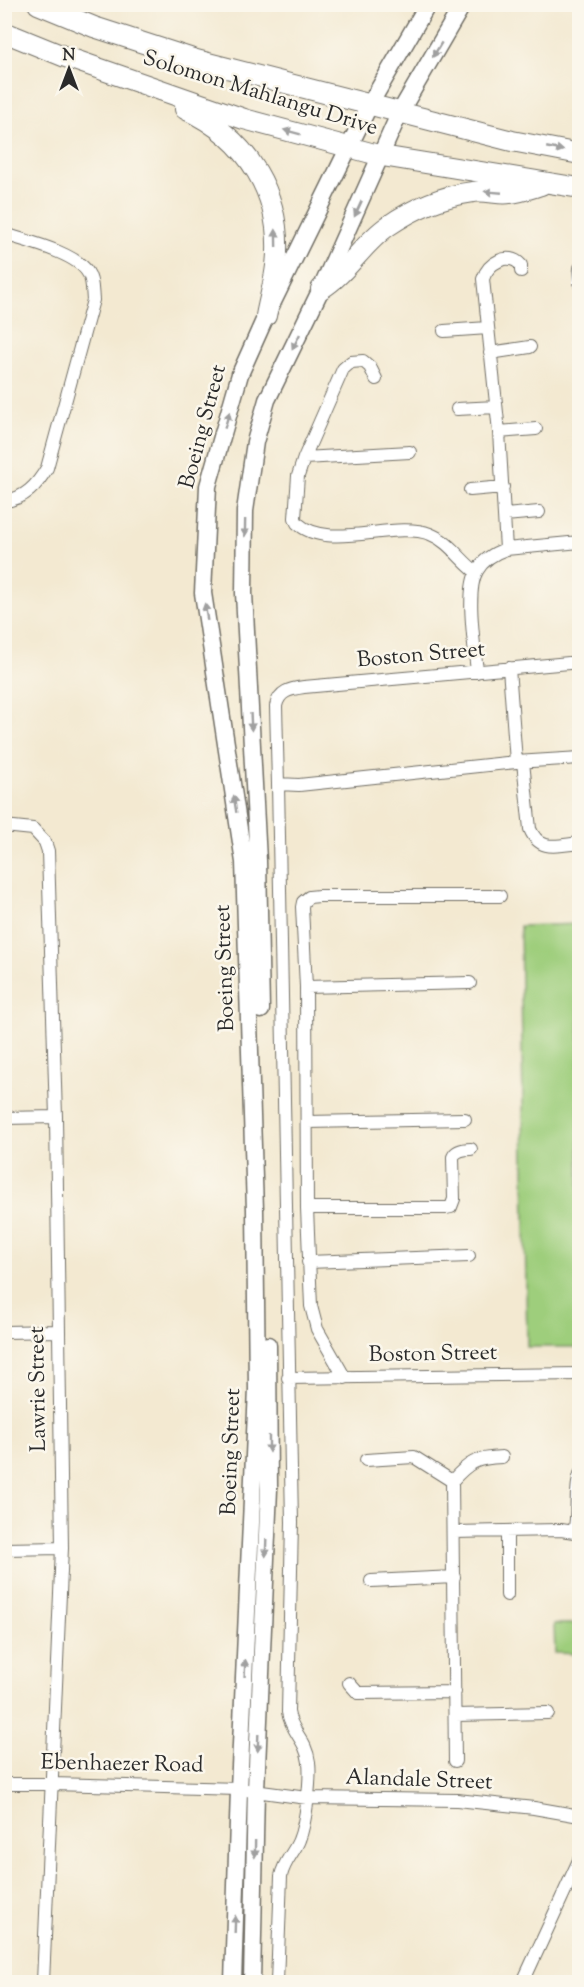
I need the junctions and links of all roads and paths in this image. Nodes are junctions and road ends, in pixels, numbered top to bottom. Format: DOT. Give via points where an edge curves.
graph roads {
  1 [pos="39,4"];
  2 [pos="428,4"];
  3 [pos="463,4"];
  4 [pos="4,32"];
  5 [pos="63,56"];
  6 [pos="370,104"];
  7 [pos="400,112"];
  8 [pos="349,147"];
  9 [pos="579,154"];
  10 [pos="382,156"];
  11 [pos="550,183"];
  12 [pos="579,188"];
  13 [pos="4,234"];
  14 [pos="579,268"];
  15 [pos="521,271"];
  16 [pos="579,283"];
  17 [pos="321,289"];
  18 [pos="266,316"];
  19 [pos="488,328"];
  20 [pos="444,331"];
  21 [pos="530,347"];
  22 [pos="490,353"];
  23 [pos="376,379"];
  24 [pos="496,407"];
  25 [pos="457,409"];
  26 [pos="536,429"];
  27 [pos="499,432"];
  28 [pos="410,452"];
  29 [pos="304,458"];
  30 [pos="503,487"];
  31 [pos="470,490"];
  32 [pos="4,501"];
  33 [pos="539,512"];
  34 [pos="505,515"];
  35 [pos="579,542"];
  36 [pos="506,549"];
  37 [pos="476,572"];
  38 [pos="579,662"];
  39 [pos="509,669"];
  40 [pos="477,672"];
  41 [pos="579,758"];
  42 [pos="520,762"];
  43 [pos="278,784"];
  44 [pos="4,826"];
  45 [pos="579,843"];
  46 [pos="500,896"];
  47 [pos="470,983"];
  48 [pos="306,987"];
  49 [pos="56,1117"];
  50 [pos="4,1118"];
  51 [pos="465,1119"];
  52 [pos="307,1122"];
  53 [pos="471,1149"];
  54 [pos="307,1208"];
  55 [pos="469,1256"];
  56 [pos="308,1262"];
  57 [pos="59,1331"];
  58 [pos="4,1332"];
  59 [pos="579,1374"];
  60 [pos="288,1378"];
  61 [pos="345,1378"];
  62 [pos="502,1457"];
  63 [pos="366,1460"];
  64 [pos="579,1474"];
  65 [pos="452,1481"];
  66 [pos="507,1531"];
  67 [pos="454,1532"];
  68 [pos="577,1534"];
  69 [pos="62,1548"];
  70 [pos="4,1549"];
  71 [pos="454,1577"];
  72 [pos="371,1581"];
  73 [pos="507,1595"];
  74 [pos="349,1683"];
  75 [pos="455,1692"];
  76 [pos="548,1713"];
  77 [pos="455,1715"];
  78 [pos="456,1761"];
  79 [pos="4,1784"];
  80 [pos="52,1784"];
  81 [pos="239,1789"];
  82 [pos="256,1790"];
  83 [pos="307,1798"];
  84 [pos="579,1816"];
  85 [pos="579,1858"];
  86 [pos="43,1983"];
  87 [pos="233,1983"];
  88 [pos="252,1983"];
  89 [pos="277,1983"];
  90 [pos="523,1983"];
  1 -- 6 [label="main road, Solomon Mahlangu Drive" via="94,27 196,60"];
  2 -- 6 [label="main road, Boeing Street"];
  3 -- 7 [label="main road, Boeing Street, one-way"];
  4 -- 5 [label="main road, Solomon Mahlangu Drive"];
  8 -- 5 [label="main road, Solomon Mahlangu Drive, one-way" via="244,118"];
  18 -- 5 [label="main road, one-way" via="276,265 275,224 270,198 250,162 231,138 206,119"];
  6 -- 7 [label="main road, Solomon Mahlangu Drive"];
  6 -- 8 [label="main road, Boeing Street"];
  7 -- 9 [label="main road, Solomon Mahlangu Drive, one-way"];
  7 -- 10 [label="main road, Boeing Street"];
  8 -- 10 [label="main road, Solomon Mahlangu Drive"];
  8 -- 18 [label="main road, Boeing Street"];
  10 -- 11 [label="main road, Solomon Mahlangu Drive"];
  10 -- 17 [label="main road, Boeing Street, one-way"];
  11 -- 12 [label="main road, Solomon Mahlangu Drive"];
  11 -- 17 [label="main road, one-way" via="508,194 473,192 423,205 386,228 334,281"];
  13 -- 32 [label="street" via="81,265 89,274 93,300 47,468 38,484 11,501"];
  14 -- 16 [label="street"];
  15 -- 19 [label="street" via="519,263 510,259 494,263 485,273"];
  17 -- 82 [label="main road, Boeing Street, one-way" via="267,400 255,442 245,511 244,593 258,861 269,1379 269,1490"];
  81 -- 18 [label="main road, Boeing Street, one-way" via="257,1389 252,1104 244,862 203,582 208,486 240,374"];
  19 -- 20 [label="street"];
  19 -- 22 [label="street"];
  21 -- 22 [label="street"];
  22 -- 24 [label="street"];
  23 -- 29 [label="street" via="363,362 346,365"];
  24 -- 25 [label="street"];
  24 -- 27 [label="street"];
  26 -- 27 [label="street"];
  27 -- 30 [label="street"];
  28 -- 29 [label="street"];
  29 -- 37 [label="street" via="298,476 296,518 301,526 339,536 422,531 445,542"];
  30 -- 31 [label="street"];
  30 -- 34 [label="street"];
  33 -- 34 [label="street"];
  34 -- 36 [label="street"];
  35 -- 36 [label="street"];
  36 -- 37 [label="street" via="489,558"];
  37 -- 40 [label="street" via="471,597"];
  38 -- 39 [label="street, Boston Street"];
  39 -- 40 [label="street, Boston Street"];
  39 -- 42 [label="street"];
  40 -- 43 [label="street, Boston Street" via="297,688 283,693 276,706"];
  41 -- 42 [label="street"];
  42 -- 43 [label="street"];
  42 -- 45 [label="street" via="534,840 550,846"];
  43 -- 60 [label="street"];
  44 -- 49 [label="street, Lawrie Street" via="33,829 48,851"];
  46 -- 48 [label="street" via="309,897 302,907"];
  47 -- 48 [label="street"];
  48 -- 52 [label="street"];
  49 -- 50 [label="street"];
  49 -- 57 [label="street, Lawrie Street"];
  51 -- 52 [label="street"];
  52 -- 54 [label="street"];
  53 -- 54 [label="street" via="459,1151 453,1157 452,1207"];
  54 -- 56 [label="street"];
  55 -- 56 [label="street"];
  56 -- 61 [label="street" via="314,1320"];
  57 -- 58 [label="street"];
  57 -- 69 [label="street, Lawrie Street"];
  59 -- 61 [label="street, Boston Street"];
  60 -- 61 [label="street, Boston Street"];
  60 -- 83 [label="street" via="292,1522 288,1712 307,1751"];
  62 -- 65 [label="street" via="474,1460"];
  63 -- 65 [label="street" via="414,1457"];
  64 -- 68 [label="street"];
  65 -- 67 [label="street"];
  66 -- 67 [label="street"];
  66 -- 68 [label="street"];
  66 -- 73 [label="street"];
  67 -- 71 [label="street"];
  69 -- 70 [label="street"];
  69 -- 80 [label="street, Lawrie Street"];
  71 -- 72 [label="street"];
  71 -- 75 [label="street"];
  74 -- 75 [label="street" via="358,1693"];
  75 -- 77 [label="street"];
  76 -- 77 [label="street"];
  77 -- 78 [label="street"];
  79 -- 80 [label="street, Ebenhaezer Road"];
  80 -- 81 [label="street, Ebenhaezer Road"];
  80 -- 86 [label="street, Lawrie Street"];
  81 -- 82 [label="street, Ebenhaezer Road"];
  87 -- 81 [label="main road, Boeing Street, one-way"];
  82 -- 83 [label="street, Alandale Street"];
  82 -- 88 [label="main road, Boeing Street, one-way"];
  83 -- 84 [label="street, Alandale Street" via="457,1800"];
  83 -- 89 [label="street" via="300,1839 281,1876"];
  85 -- 90 [label="street"];
}
